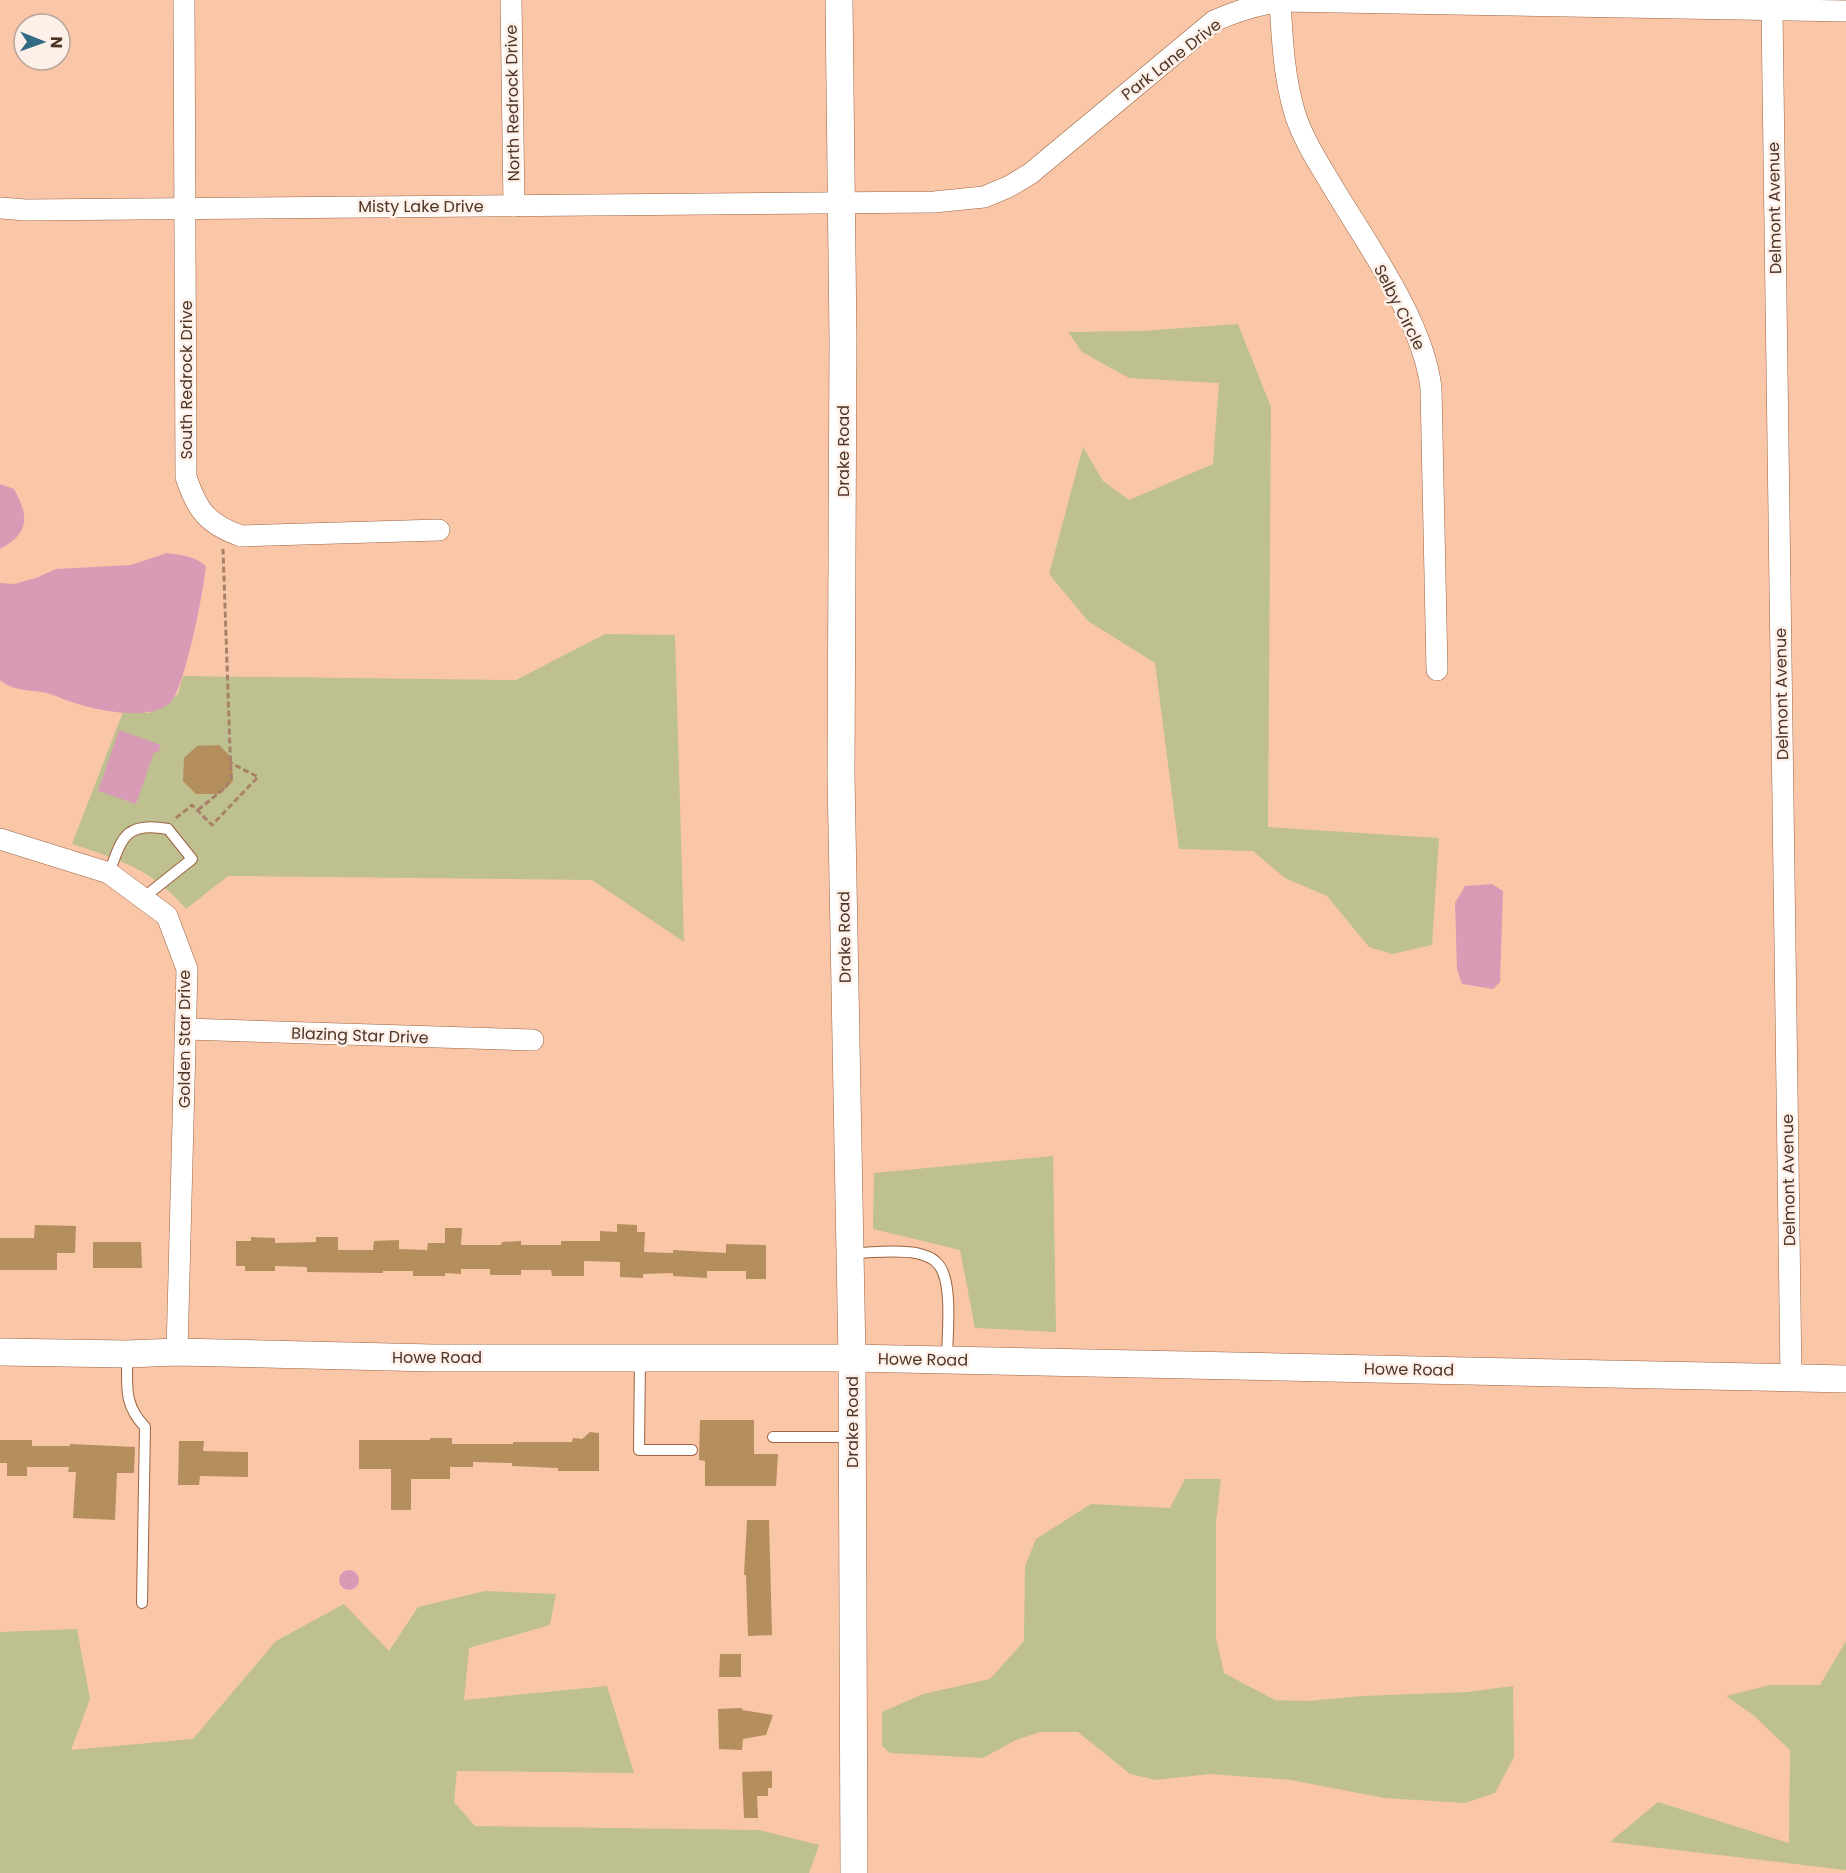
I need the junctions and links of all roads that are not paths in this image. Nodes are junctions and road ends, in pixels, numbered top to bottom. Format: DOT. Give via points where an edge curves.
graph roads {
  1 [pos="184,0"];
  2 [pos="511,0"];
  3 [pos="839,0"];
  4 [pos="1280,1"];
  5 [pos="1772,11"];
  6 [pos="1846,11"];
  7 [pos="841,202"];
  8 [pos="514,206"];
  9 [pos="185,207"];
  10 [pos="0,208"];
  11 [pos="439,530"];
  12 [pos="1437,670"];
  13 [pos="0,839"];
  14 [pos="109,873"];
  15 [pos="143,898"];
  16 [pos="186,1029"];
  17 [pos="533,1041"];
  18 [pos="850,1253"];
  19 [pos="0,1352"];
  20 [pos="177,1352"];
  21 [pos="127,1354"];
  22 [pos="640,1358"];
  23 [pos="852,1358"];
  24 [pos="947,1360"];
  25 [pos="1791,1377"];
  26 [pos="1846,1379"];
  27 [pos="773,1437"];
  28 [pos="852,1437"];
  29 [pos="692,1450"];
  30 [pos="142,1603"];
  31 [pos="854,1873"];
  1 -- 9 [label="street, South Redrock Drive"];
  2 -- 8 [label="street, North Redrock Drive"];
  3 -- 7 [label="street, Drake Road"];
  4 -- 5 [label="street, Park Lane Drive"];
  4 -- 7 [label="street, Park Lane Drive" via="1214,21 1030,174 1008,187 984,197 934,202"];
  4 -- 12 [label="street, Selby Circle" via="1288,82 1296,115 1314,156 1401,302 1429,370"];
  5 -- 6 [label="street, Park Lane Drive"];
  5 -- 25 [label="street, Delmont Avenue"];
  7 -- 8 [label="street, Misty Lake Drive"];
  7 -- 18 [label="street, Drake Road" via="841,774"];
  8 -- 9 [label="street, Misty Lake Drive"];
  9 -- 10 [label="street, Misty Lake Drive"];
  9 -- 11 [label="street, South Redrock Drive" via="186,477 204,514 222,529 241,536"];
  13 -- 14 [label="street, Golden Star Drive"];
  14 -- 15 [label="street, Golden Star Drive"];
  14 -- 15 [label="lane" via="120,843 134,828 168,829 192,859"];
  15 -- 16 [label="street, Golden Star Drive" via="167,916 187,969"];
  16 -- 17 [label="street, Blazing Star Drive"];
  16 -- 20 [label="street, Golden Star Drive"];
  18 -- 23 [label="street, Drake Road"];
  18 -- 24 [label="lane" via="913,1252 938,1263 948,1290"];
  19 -- 21 [label="street, Howe Road"];
  20 -- 21 [label="street, Howe Road"];
  20 -- 22 [label="street, Howe Road"];
  21 -- 30 [label="lane" via="129,1407 145,1427"];
  22 -- 23 [label="street, Howe Road"];
  22 -- 29 [label="lane" via="639,1450"];
  23 -- 24 [label="street, Howe Road"];
  23 -- 28 [label="street, Drake Road"];
  24 -- 25 [label="street, Howe Road"];
  25 -- 26 [label="street, Howe Road"];
  27 -- 28 [label="lane"];
  28 -- 31 [label="street, Drake Road"];
}
